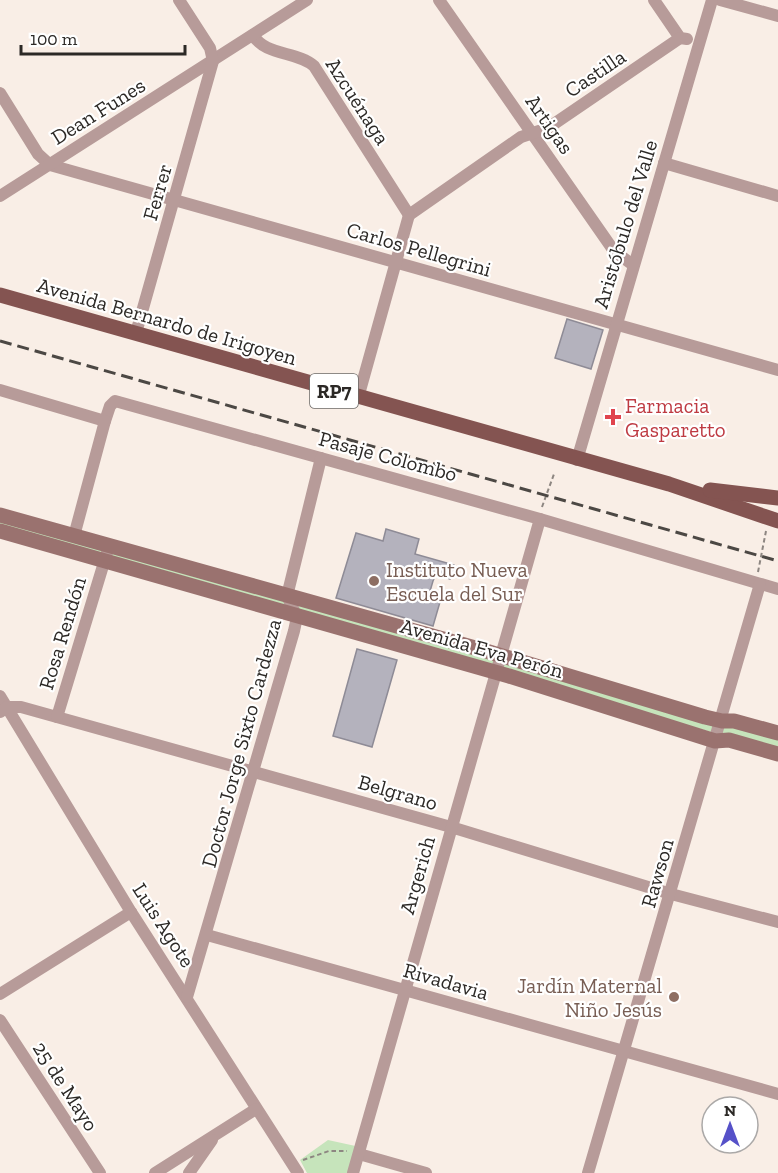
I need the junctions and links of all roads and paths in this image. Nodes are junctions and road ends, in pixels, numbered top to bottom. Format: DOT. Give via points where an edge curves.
graph roads {
  1 [pos="179,0"];
  2 [pos="307,0"];
  3 [pos="654,0"];
  4 [pos="712,0"];
  5 [pos="720,0"];
  6 [pos="444,2"];
  7 [pos="778,16"];
  8 [pos="253,35"];
  9 [pos="680,38"];
  10 [pos="699,42"];
  11 [pos="213,61"];
  12 [pos="0,93"];
  13 [pos="534,134"];
  14 [pos="664,163"];
  15 [pos="50,165"];
  16 [pos="0,196"];
  17 [pos="778,196"];
  18 [pos="175,200"];
  19 [pos="409,215"];
  20 [pos="396,263"];
  21 [pos="633,265"];
  22 [pos="0,295"];
  23 [pos="615,323"];
  24 [pos="136,333"];
  25 [pos="778,370"];
  26 [pos="0,390"];
  27 [pos="358,398"];
  28 [pos="105,421"];
  29 [pos="321,458"];
  30 [pos="577,460"];
  31 [pos="554,474"];
  32 [pos="669,484"];
  33 [pos="778,498"];
  34 [pos="0,515"];
  35 [pos="540,519"];
  36 [pos="778,520"];
  37 [pos="0,531"];
  38 [pos="74,536"];
  39 [pos="107,554"];
  40 [pos="760,584"];
  41 [pos="778,589"];
  42 [pos="287,596"];
  43 [pos="297,617"];
  44 [pos="500,656"];
  45 [pos="495,672"];
  46 [pos="0,696"];
  47 [pos="4,709"];
  48 [pos="57,717"];
  49 [pos="722,721"];
  50 [pos="778,733"];
  51 [pos="716,741"];
  52 [pos="778,754"];
  53 [pos="254,772"];
  54 [pos="451,827"];
  55 [pos="671,894"];
  56 [pos="131,912"];
  57 [pos="778,922"];
  58 [pos="207,935"];
  59 [pos="405,990"];
  60 [pos="0,994"];
  61 [pos="187,997"];
  62 [pos="0,1020"];
  63 [pos="623,1050"];
  64 [pos="778,1094"];
  65 [pos="256,1109"];
  66 [pos="215,1135"];
  67 [pos="359,1154"];
  68 [pos="286,1155"];
  69 [pos="100,1173"];
  70 [pos="155,1173"];
  71 [pos="189,1173"];
  72 [pos="298,1173"];
  73 [pos="353,1173"];
  74 [pos="426,1173"];
  75 [pos="588,1173"];
  1 -- 11 [label="street" via="210,48"];
  2 -- 8 [label="street, Dean Funes"];
  3 -- 9 [label="street"];
  4 -- 10 [label="street, Aristóbulo del Valle"];
  5 -- 7 [label="street"];
  6 -- 13 [label="street, Artigas"];
  8 -- 11 [label="street, Dean Funes"];
  8 -- 19 [label="street, Azcuénaga" via="265,47 314,66"];
  9 -- 10 [label="street"];
  9 -- 13 [label="street, Castilla" via="548,129"];
  10 -- 14 [label="street, Aristóbulo del Valle"];
  11 -- 15 [label="street, Dean Funes"];
  11 -- 18 [label="street, Ferrer"];
  12 -- 15 [label="street" via="38,154"];
  13 -- 19 [label="street, Castilla" via="521,137"];
  13 -- 21 [label="street, Artigas" via="614,251"];
  14 -- 17 [label="street"];
  14 -- 21 [label="street, Aristóbulo del Valle"];
  15 -- 16 [label="street, Dean Funes"];
  15 -- 18 [label="street, Carlos Pellegrini"];
  18 -- 20 [label="street, Carlos Pellegrini"];
  18 -- 24 [label="street, Ferrer"];
  19 -- 20 [label="street"];
  20 -- 23 [label="street, Carlos Pellegrini"];
  20 -- 27 [label="street"];
  21 -- 23 [label="street, Aristóbulo del Valle"];
  22 -- 24 [label="main road, Avenida Bernardo de Irigoyen / RP7"];
  23 -- 25 [label="street, Carlos Pellegrini"];
  23 -- 30 [label="street, Aristóbulo del Valle"];
  24 -- 27 [label="main road, Avenida Bernardo de Irigoyen / RP7"];
  26 -- 28 [label="street"];
  27 -- 30 [label="main road, Avenida Bernardo de Irigoyen / RP7"];
  28 -- 29 [label="street, Pasaje Colombo" via="115,401"];
  28 -- 38 [label="street"];
  29 -- 35 [label="street, Pasaje Colombo"];
  29 -- 42 [label="street, Doctor Jorge Sixto Cardezza"];
  30 -- 32 [label="main road, Avenida Bernardo de Irigoyen / RP7"];
  31 -- 35 [label="path"];
  32 -- 33 [label="main road, RP7"];
  32 -- 36 [label="main road, RP7"];
  34 -- 38 [label="street, Avenida Eva Perón"];
  35 -- 40 [label="street, Pasaje Colombo"];
  35 -- 44 [label="street, Argerich"];
  36 -- 40 [label="path" via="766,530 757,569"];
  37 -- 39 [label="street, Avenida Eva Perón"];
  38 -- 39 [label="street, Avenida Eva Perón"];
  39 -- 42 [label="street, Avenida Eva Perón"];
  39 -- 43 [label="street, Avenida Eva Perón"];
  39 -- 48 [label="street, Rosa Rendón"];
  40 -- 41 [label="street, Pasaje Colombo"];
  40 -- 49 [label="street, Rawson"];
  42 -- 43 [label="street, Doctor Jorge Sixto Cardezza"];
  42 -- 44 [label="street, Avenida Eva Perón"];
  43 -- 45 [label="street, Avenida Eva Perón"];
  43 -- 53 [label="street, Doctor Jorge Sixto Cardezza"];
  44 -- 45 [label="street, Argerich"];
  44 -- 49 [label="street, Avenida Eva Perón"];
  45 -- 51 [label="street, Avenida Eva Perón"];
  45 -- 54 [label="street, Argerich"];
  46 -- 47 [label="street, Luis Agote"];
  47 -- 48 [label="street, Belgrano" via="21,707"];
  47 -- 56 [label="street, Luis Agote"];
  48 -- 53 [label="street, Belgrano"];
  49 -- 50 [label="street, Avenida Eva Perón"];
  49 -- 51 [label="street, Rawson"];
  51 -- 52 [label="street, Avenida Eva Perón" via="729,740"];
  51 -- 55 [label="street, Rawson"];
  53 -- 54 [label="street, Belgrano"];
  53 -- 58 [label="street, Doctor Jorge Sixto Cardezza"];
  54 -- 55 [label="street, Belgrano"];
  54 -- 59 [label="street, Argerich"];
  55 -- 57 [label="street, Belgrano"];
  55 -- 63 [label="street, Rawson"];
  56 -- 60 [label="street"];
  56 -- 61 [label="street, Luis Agote"];
  58 -- 59 [label="street, Rivadavia"];
  58 -- 61 [label="street, Doctor Jorge Sixto Cardezza"];
  59 -- 63 [label="street, Rivadavia"];
  59 -- 67 [label="street, Argerich"];
  61 -- 65 [label="street, Luis Agote"];
  62 -- 69 [label="street, 25 de Mayo"];
  63 -- 64 [label="street, Rivadavia"];
  63 -- 75 [label="street, Rawson"];
  65 -- 66 [label="street"];
  65 -- 68 [label="street, Luis Agote"];
  66 -- 70 [label="street"];
  66 -- 71 [label="street"];
  67 -- 68 [label="path" via="329,1151 306,1160"];
  67 -- 73 [label="street, Argerich"];
  67 -- 74 [label="street"];
  68 -- 72 [label="street, Luis Agote"];
}
